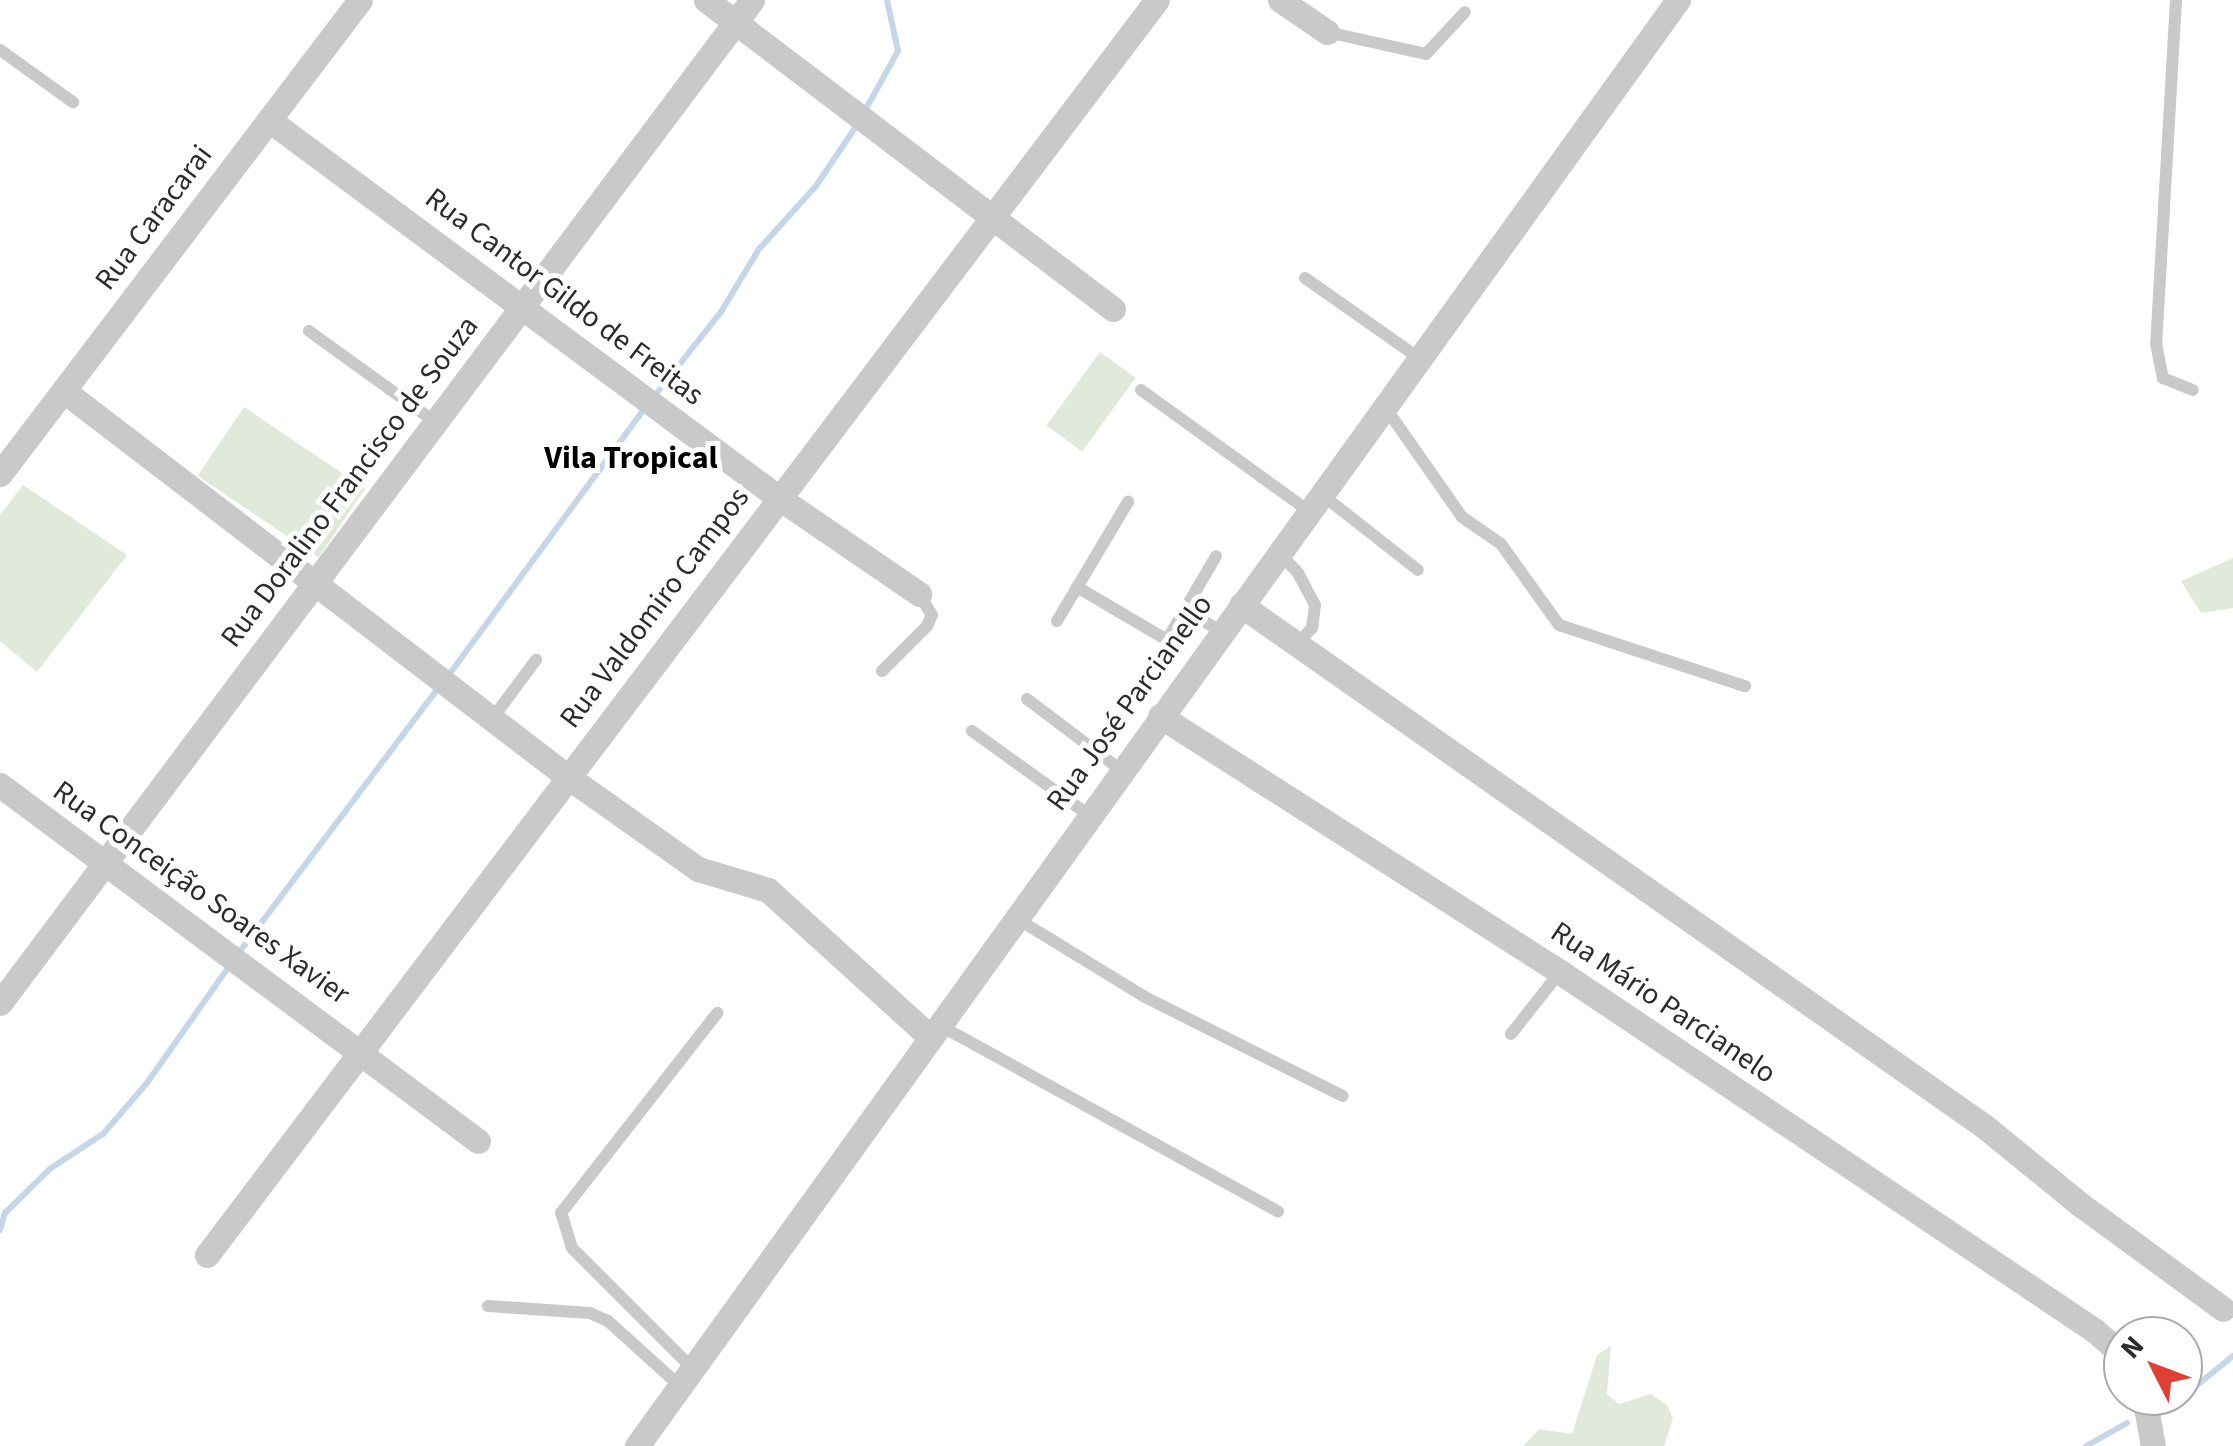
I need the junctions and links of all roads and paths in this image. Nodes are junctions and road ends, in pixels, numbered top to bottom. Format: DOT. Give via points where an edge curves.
graph roads {
  1 [pos="360,0"];
  2 [pos="706,0"];
  3 [pos="752,0"];
  4 [pos="1157,0"];
  5 [pos="1280,0"];
  6 [pos="1678,0"];
  7 [pos="2176,0"];
  8 [pos="1465,12"];
  9 [pos="735,22"];
  10 [pos="1327,32"];
  11 [pos="0,50"];
  12 [pos="73,102"];
  13 [pos="270,120"];
  14 [pos="993,218"];
  15 [pos="1305,278"];
  16 [pos="522,307"];
  17 [pos="1113,309"];
  18 [pos="309,331"];
  19 [pos="1419,358"];
  20 [pos="1141,390"];
  21 [pos="2193,390"];
  22 [pos="64,391"];
  23 [pos="1384,406"];
  24 [pos="435,422"];
  25 [pos="0,474"];
  26 [pos="779,498"];
  27 [pos="1128,502"];
  28 [pos="1315,502"];
  29 [pos="1278,553"];
  30 [pos="1216,556"];
  31 [pos="1418,570"];
  32 [pos="315,583"];
  33 [pos="1077,587"];
  34 [pos="919,594"];
  35 [pos="1241,605"];
  36 [pos="1185,609"];
  37 [pos="1057,620"];
  38 [pos="1221,632"];
  39 [pos="1298,643"];
  40 [pos="536,660"];
  41 [pos="882,671"];
  42 [pos="1745,686"];
  43 [pos="1027,699"];
  44 [pos="1160,716"];
  45 [pos="492,719"];
  46 [pos="972,731"];
  47 [pos="1121,770"];
  48 [pos="568,777"];
  49 [pos="0,785"];
  50 [pos="1089,816"];
  51 [pos="106,863"];
  52 [pos="1016,918"];
  53 [pos="1560,972"];
  54 [pos="0,1004"];
  55 [pos="717,1013"];
  56 [pos="934,1031"];
  57 [pos="1511,1034"];
  58 [pos="363,1053"];
  59 [pos="1343,1096"];
  60 [pos="478,1141"];
  61 [pos="1278,1211"];
  62 [pos="207,1255"];
  63 [pos="488,1306"];
  64 [pos="2223,1308"];
  65 [pos="2103,1339"];
  66 [pos="686,1377"];
  67 [pos="636,1446"];
  1 -- 13 [label="street, Rua Caracarai"];
  2 -- 9 [label="street"];
  3 -- 9 [label="street, Rua Doralino Francisco de Souza"];
  4 -- 14 [label="street, Rua Valdomiro Campos"];
  5 -- 10 [label="street"];
  6 -- 19 [label="street, Rua José Parcianello"];
  7 -- 21 [label="lane" via="2156,343 2163,378"];
  8 -- 10 [label="lane" via="1426,54"];
  9 -- 14 [label="street"];
  9 -- 16 [label="street, Rua Doralino Francisco de Souza"];
  11 -- 12 [label="lane"];
  13 -- 16 [label="street, Rua Cantor Gildo de Freitas"];
  13 -- 22 [label="street, Rua Caracarai"];
  14 -- 17 [label="street"];
  14 -- 26 [label="street, Rua Valdomiro Campos"];
  15 -- 19 [label="lane"];
  16 -- 24 [label="street, Rua Doralino Francisco de Souza"];
  16 -- 26 [label="street, Rua Cantor Gildo de Freitas"];
  18 -- 24 [label="lane"];
  19 -- 23 [label="street, Rua José Parcianello"];
  20 -- 28 [label="lane"];
  22 -- 25 [label="street, Rua Caracarai"];
  22 -- 32 [label="street"];
  23 -- 28 [label="street, Rua José Parcianello"];
  23 -- 42 [label="lane" via="1462,517 1501,544 1559,625"];
  24 -- 32 [label="street, Rua Doralino Francisco de Souza"];
  26 -- 34 [label="street, Rua Cantor Gildo de Freitas"];
  26 -- 48 [label="street, Rua Valdomiro Campos"];
  27 -- 33 [label="lane"];
  28 -- 29 [label="street, Rua José Parcianello"];
  28 -- 31 [label="lane"];
  29 -- 35 [label="street, Rua José Parcianello"];
  29 -- 39 [label="lane" via="1314,604 1312,628"];
  30 -- 36 [label="lane"];
  32 -- 45 [label="street"];
  32 -- 51 [label="street, Rua Doralino Francisco de Souza"];
  33 -- 36 [label="lane" via="1166,640"];
  33 -- 37 [label="lane"];
  34 -- 41 [label="lane" via="932,615 928,626"];
  35 -- 38 [label="street, Rua José Parcianello"];
  35 -- 39 [label="street"];
  36 -- 38 [label="lane"];
  38 -- 44 [label="street, Rua José Parcianello"];
  39 -- 64 [label="street" via="1984,1126"];
  40 -- 45 [label="lane"];
  43 -- 47 [label="lane"];
  44 -- 47 [label="street, Rua José Parcianello"];
  44 -- 53 [label="street, Rua Mário Parcianelo"];
  45 -- 48 [label="street"];
  46 -- 50 [label="lane"];
  47 -- 50 [label="street, Rua José Parcianello"];
  48 -- 56 [label="street" via="698,869 768,890"];
  48 -- 58 [label="street, Rua Valdomiro Campos"];
  49 -- 51 [label="street, Rua Conceição Soares Xavier"];
  50 -- 52 [label="street, Rua José Parcianello"];
  51 -- 54 [label="street, Rua Doralino Francisco de Souza"];
  51 -- 58 [label="street, Rua Conceição Soares Xavier"];
  52 -- 56 [label="street, Rua José Parcianello"];
  52 -- 59 [label="lane" via="1145,997"];
  53 -- 57 [label="lane"];
  53 -- 65 [label="street, Rua Mário Parcianelo"];
  55 -- 66 [label="lane" via="561,1213 572,1248"];
  56 -- 61 [label="lane"];
  56 -- 66 [label="street, Rua José Parcianello"];
  58 -- 60 [label="street, Rua Conceição Soares Xavier"];
  58 -- 62 [label="street, Rua Valdomiro Campos"];
  63 -- 66 [label="lane" via="590,1313"];
  66 -- 67 [label="street, Rua José Parcianello"];
}
